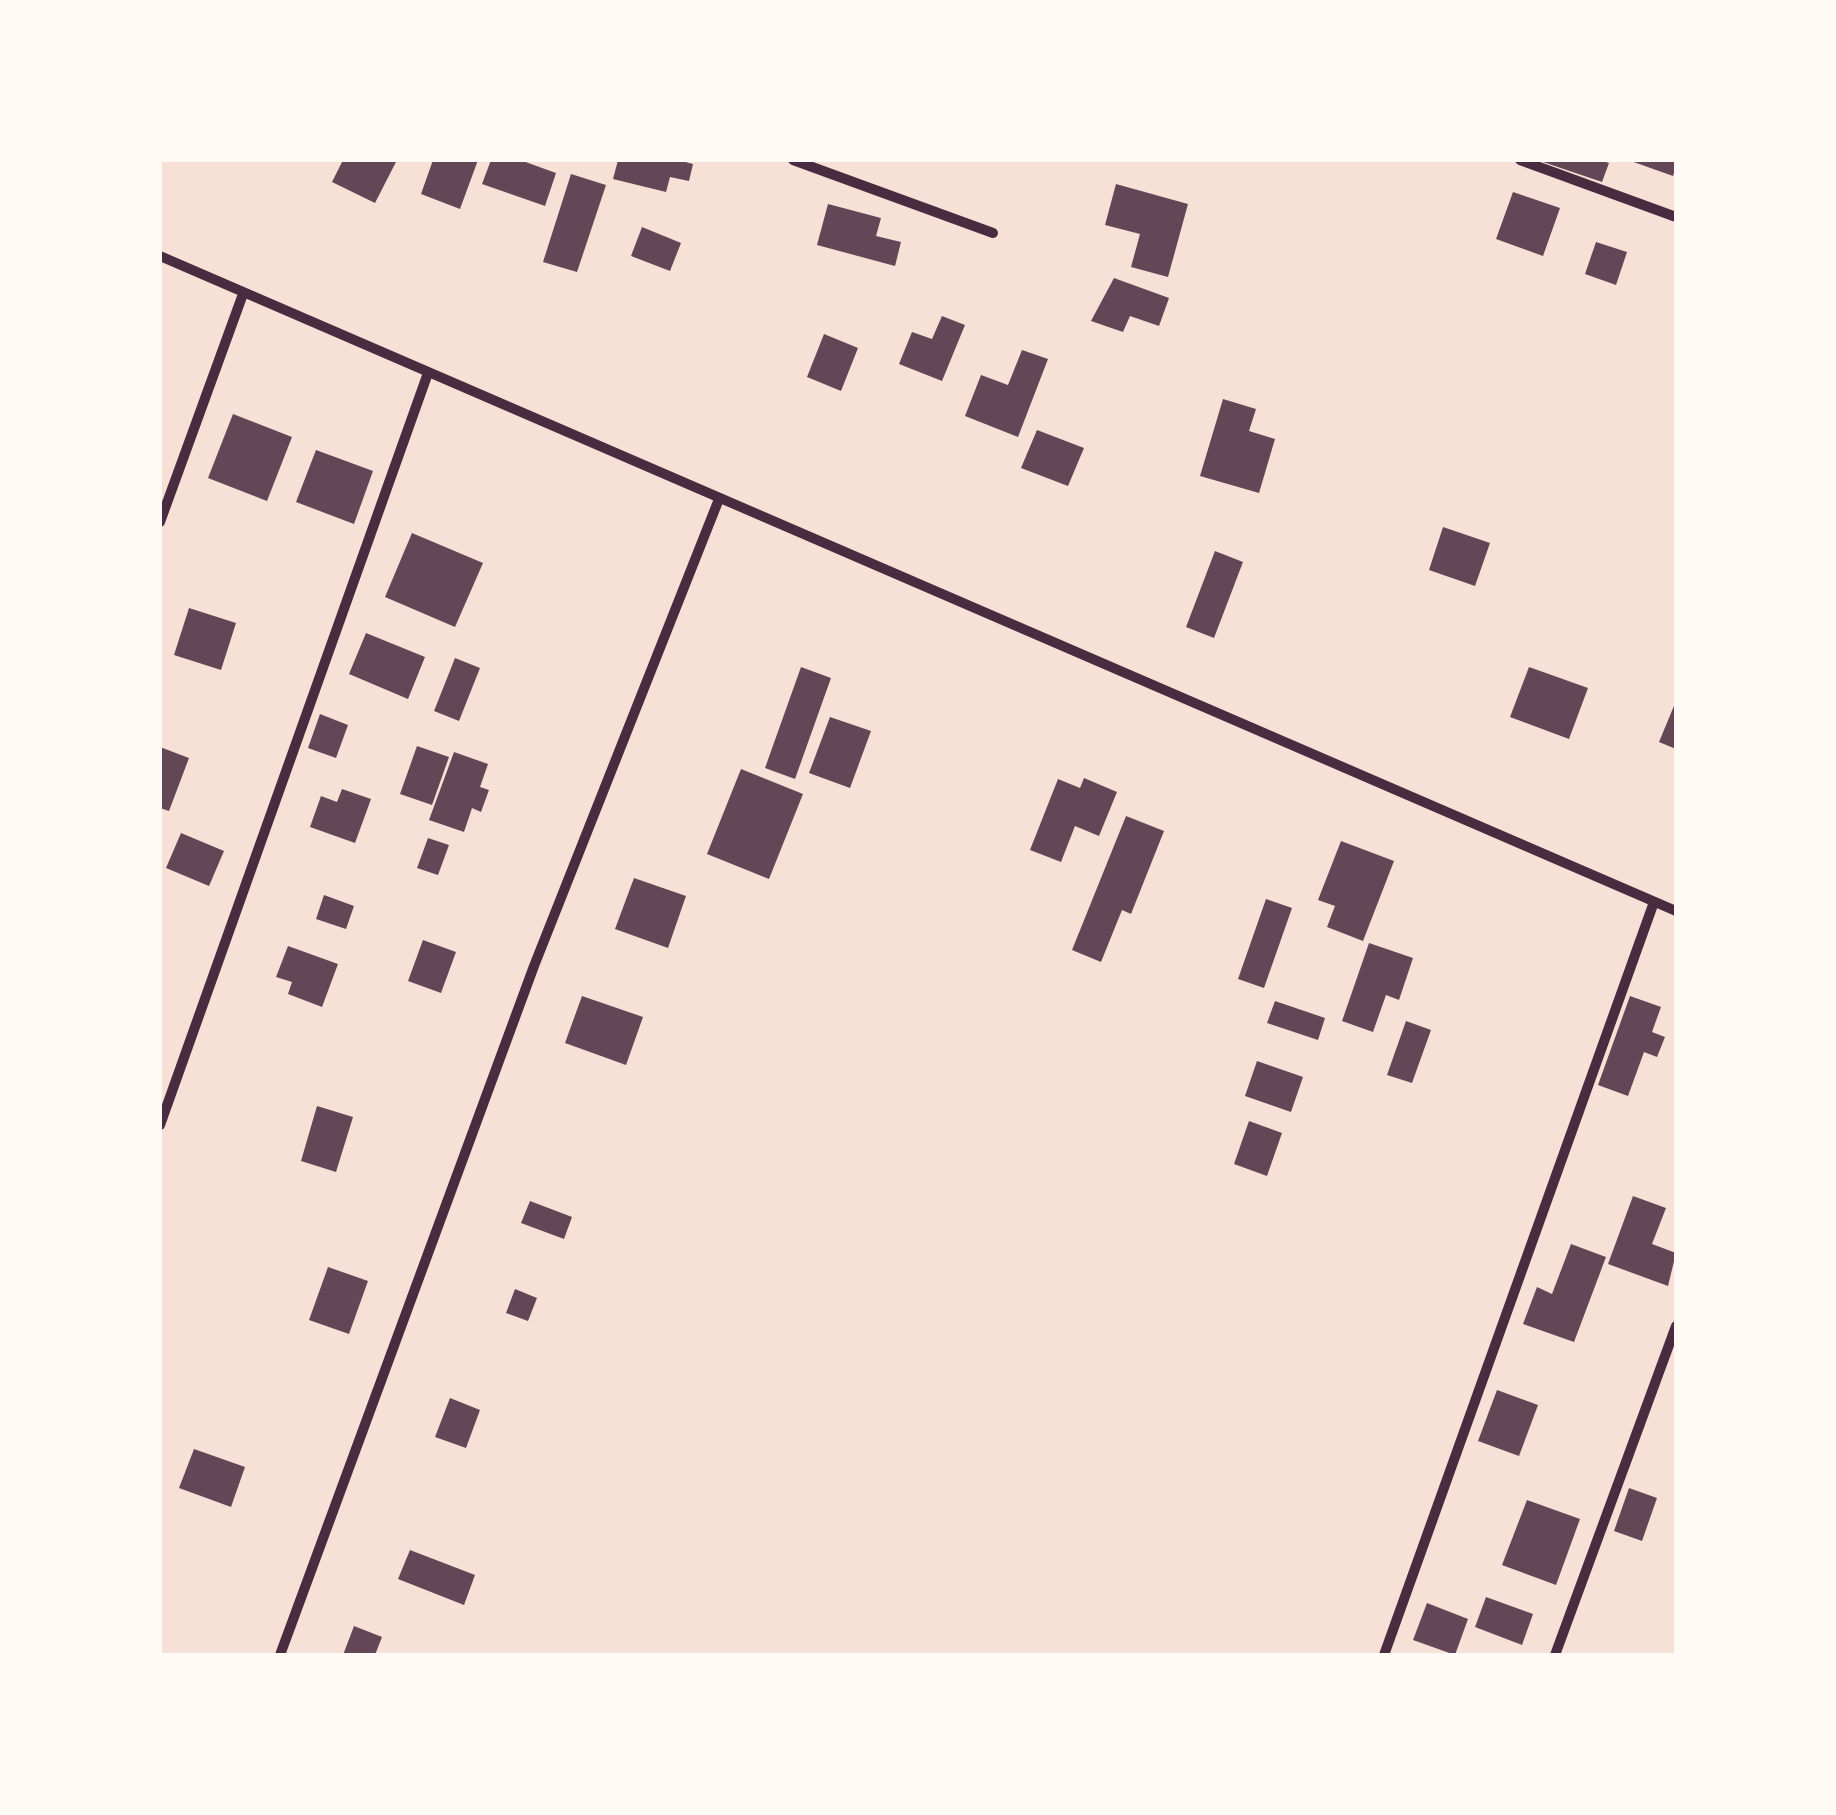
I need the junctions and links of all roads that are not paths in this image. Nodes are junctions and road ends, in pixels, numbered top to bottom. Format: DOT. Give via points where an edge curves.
graph roads {
  1 [pos="792,160"];
  2 [pos="1520,160"];
  3 [pos="1676,217"];
  4 [pos="993,233"];
  5 [pos="160,256"];
  6 [pos="244,294"];
  7 [pos="428,374"];
  8 [pos="719,499"];
  9 [pos="160,522"];
  10 [pos="1654,902"];
  11 [pos="1676,912"];
  12 [pos="160,1125"];
  13 [pos="1676,1326"];
  14 [pos="280,1655"];
  15 [pos="1384,1655"];
  16 [pos="1555,1655"];
  1 -- 4 [label="street"];
  2 -- 3 [label="street"];
  5 -- 6 [label="street"];
  6 -- 7 [label="street"];
  6 -- 9 [label="street"];
  7 -- 8 [label="street"];
  7 -- 12 [label="street"];
  8 -- 10 [label="street"];
  8 -- 14 [label="street" via="534,966"];
  10 -- 11 [label="street"];
  10 -- 15 [label="street"];
  13 -- 16 [label="street"];
}
